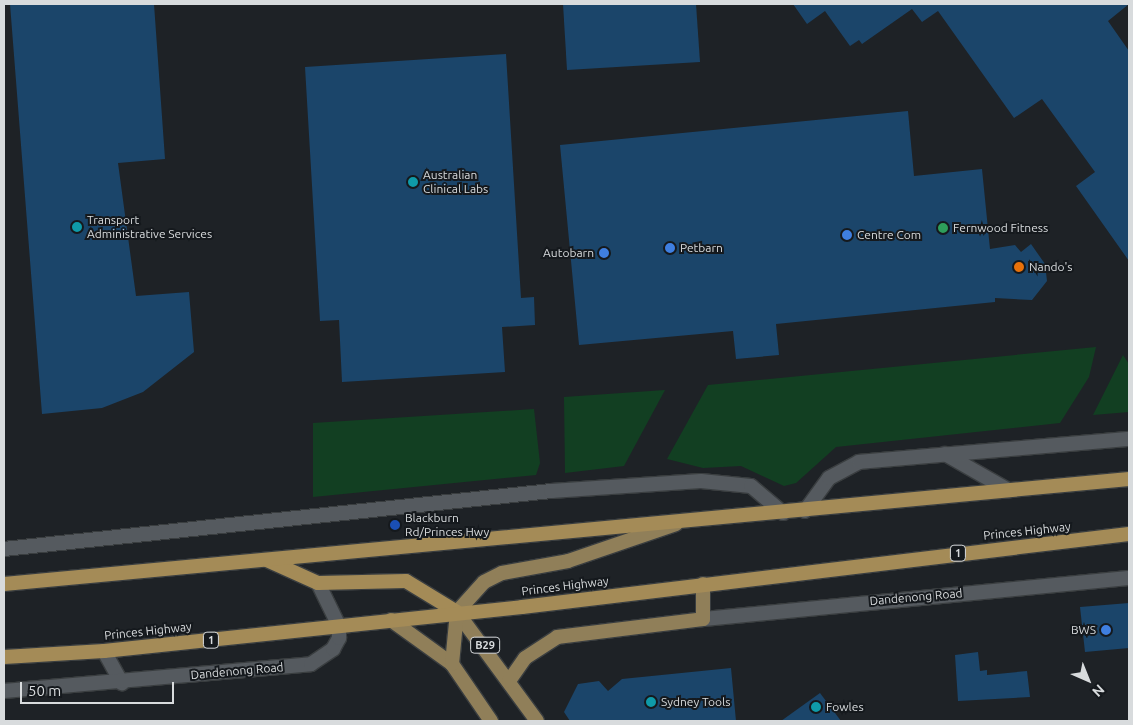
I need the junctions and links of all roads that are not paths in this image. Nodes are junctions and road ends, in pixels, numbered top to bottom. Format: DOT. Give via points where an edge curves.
graph roads {
  1 [pos="1129,439"];
  2 [pos="944,453"];
  3 [pos="1129,479"];
  4 [pos="1008,490"];
  5 [pos="805,511"];
  6 [pos="783,513"];
  7 [pos="676,524"];
  8 [pos="1129,534"];
  9 [pos="4,549"];
  10 [pos="266,560"];
  11 [pos="1129,578"];
  12 [pos="318,583"];
  13 [pos="4,584"];
  14 [pos="702,584"];
  15 [pos="457,612"];
  16 [pos="703,619"];
  17 [pos="391,620"];
  18 [pos="339,626"];
  19 [pos="104,651"];
  20 [pos="4,657"];
  21 [pos="452,664"];
  22 [pos="508,681"];
  23 [pos="122,682"];
  24 [pos="4,691"];
  25 [pos="491,721"];
  26 [pos="537,721"];
  1 -- 2 [label="street"];
  2 -- 4 [label="street"];
  2 -- 5 [label="street" via="849,464 829,478"];
  3 -- 4 [label="highway"];
  4 -- 5 [label="highway"];
  5 -- 6 [label="highway"];
  6 -- 7 [label="highway"];
  6 -- 9 [label="street" via="751,486 701,481 551,491"];
  7 -- 10 [label="highway"];
  7 -- 15 [label="main road" via="568,561 502,573 475,589"];
  8 -- 14 [label="highway, Princes Highway / 1"];
  10 -- 12 [label="highway"];
  10 -- 13 [label="highway"];
  11 -- 16 [label="street, Dandenong Road"];
  12 -- 15 [label="highway" via="406,581"];
  12 -- 18 [label="street"];
  14 -- 15 [label="highway, Princes Highway / 1"];
  14 -- 16 [label="main road"];
  15 -- 17 [label="highway, Princes Highway / 1"];
  15 -- 21 [label="main road"];
  15 -- 22 [label="main road, B29"];
  16 -- 22 [label="main road" via="557,637 525,658"];
  17 -- 18 [label="highway, Princes Highway / 1"];
  17 -- 21 [label="main road"];
  18 -- 19 [label="highway, Princes Highway / 1"];
  18 -- 23 [label="street, Dandenong Road" via="333,649 311,664"];
  19 -- 20 [label="highway, Princes Highway / 1"];
  19 -- 23 [label="street"];
  21 -- 25 [label="main road"];
  22 -- 26 [label="main road, B29"];
  23 -- 24 [label="street, Dandenong Road"];
}
